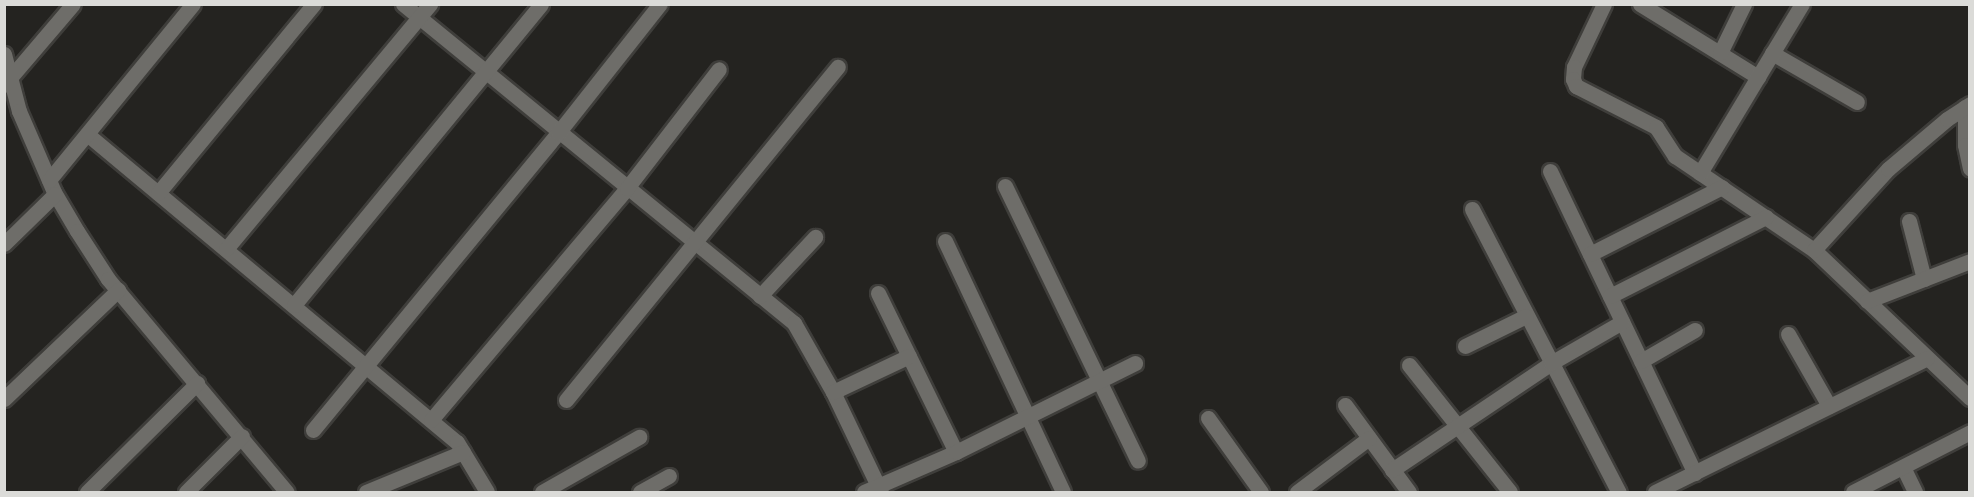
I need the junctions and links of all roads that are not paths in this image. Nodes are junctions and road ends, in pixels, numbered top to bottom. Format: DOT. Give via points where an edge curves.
graph roads {
  1 [pos="74,4"];
  2 [pos="193,4"];
  3 [pos="314,4"];
  4 [pos="403,4"];
  5 [pos="430,4"];
  6 [pos="541,4"];
  7 [pos="660,4"];
  8 [pos="1604,4"];
  9 [pos="1640,4"];
  10 [pos="1744,4"];
  11 [pos="1802,4"];
  12 [pos="420,18"];
  13 [pos="1720,53"];
  14 [pos="1772,53"];
  15 [pos="4,54"];
  16 [pos="838,67"];
  17 [pos="719,69"];
  18 [pos="485,72"];
  19 [pos="1758,77"];
  20 [pos="7,82"];
  21 [pos="1857,102"];
  22 [pos="1967,106"];
  23 [pos="558,133"];
  24 [pos="87,134"];
  25 [pos="1970,168"];
  26 [pos="1550,171"];
  27 [pos="1700,173"];
  28 [pos="1005,186"];
  29 [pos="52,187"];
  30 [pos="627,188"];
  31 [pos="1722,188"];
  32 [pos="158,192"];
  33 [pos="1472,209"];
  34 [pos="1766,217"];
  35 [pos="1910,221"];
  36 [pos="815,237"];
  37 [pos="945,241"];
  38 [pos="694,243"];
  39 [pos="4,244"];
  40 [pos="226,249"];
  41 [pos="1814,250"];
  42 [pos="1590,254"];
  43 [pos="1970,261"];
  44 [pos="1924,279"];
  45 [pos="118,290"];
  46 [pos="878,293"];
  47 [pos="760,296"];
  48 [pos="1610,296"];
  49 [pos="1867,301"];
  50 [pos="294,305"];
  51 [pos="1526,315"];
  52 [pos="1623,322"];
  53 [pos="1695,330"];
  54 [pos="1788,334"];
  55 [pos="1465,346"];
  56 [pos="909,356"];
  57 [pos="1927,358"];
  58 [pos="1641,361"];
  59 [pos="1135,363"];
  60 [pos="1551,363"];
  61 [pos="367,365"];
  62 [pos="1409,365"];
  63 [pos="1099,381"];
  64 [pos="197,383"];
  65 [pos="833,392"];
  66 [pos="1970,398"];
  67 [pos="4,399"];
  68 [pos="566,400"];
  69 [pos="1345,405"];
  70 [pos="1829,406"];
  71 [pos="1027,417"];
  72 [pos="1208,418"];
  73 [pos="431,420"];
  74 [pos="1459,425"];
  75 [pos="313,430"];
  76 [pos="1970,432"];
  77 [pos="242,436"];
  78 [pos="639,437"];
  79 [pos="1369,438"];
  80 [pos="463,452"];
  81 [pos="956,452"];
  82 [pos="1138,460"];
  83 [pos="1903,467"];
  84 [pos="1392,470"];
  85 [pos="1695,473"];
  86 [pos="669,476"];
  87 [pos="874,490"];
  88 [pos="483,491"];
  89 [pos="87,492"];
  90 [pos="186,492"];
  91 [pos="287,492"];
  92 [pos="366,492"];
  93 [pos="542,492"];
  94 [pos="640,492"];
  95 [pos="1063,492"];
  96 [pos="1261,492"];
  97 [pos="1297,492"];
  98 [pos="1409,492"];
  99 [pos="1510,492"];
  100 [pos="1619,492"];
  101 [pos="1655,492"];
  102 [pos="1853,492"];
  103 [pos="1915,492"];
  1 -- 20 [label="street"];
  2 -- 24 [label="street"];
  3 -- 32 [label="street"];
  4 -- 12 [label="street"];
  5 -- 12 [label="street"];
  6 -- 18 [label="street"];
  7 -- 23 [label="street"];
  8 -- 27 [label="street" via="1574,67 1576,86 1656,127 1675,156"];
  9 -- 13 [label="street"];
  10 -- 13 [label="street"];
  11 -- 14 [label="street"];
  12 -- 18 [label="street"];
  12 -- 40 [label="street"];
  13 -- 19 [label="street"];
  14 -- 19 [label="street"];
  14 -- 21 [label="street"];
  15 -- 20 [label="street"];
  16 -- 38 [label="street"];
  17 -- 30 [label="street"];
  18 -- 23 [label="street"];
  18 -- 50 [label="street"];
  19 -- 27 [label="street"];
  20 -- 29 [label="street"];
  22 -- 25 [label="street" via="1965,144"];
  22 -- 41 [label="street" via="1888,169"];
  23 -- 30 [label="street"];
  23 -- 61 [label="street"];
  24 -- 29 [label="street"];
  24 -- 32 [label="street"];
  26 -- 42 [label="street"];
  27 -- 31 [label="street"];
  28 -- 63 [label="street"];
  29 -- 39 [label="street"];
  29 -- 45 [label="street"];
  30 -- 38 [label="street"];
  30 -- 73 [label="street"];
  31 -- 34 [label="street"];
  31 -- 42 [label="street"];
  32 -- 40 [label="street"];
  33 -- 51 [label="street"];
  34 -- 41 [label="street"];
  34 -- 48 [label="street"];
  35 -- 44 [label="street"];
  36 -- 47 [label="street"];
  37 -- 71 [label="street"];
  38 -- 47 [label="street"];
  38 -- 68 [label="street"];
  40 -- 50 [label="street"];
  41 -- 49 [label="street"];
  42 -- 48 [label="street"];
  43 -- 44 [label="street"];
  44 -- 49 [label="street"];
  45 -- 64 [label="street"];
  45 -- 67 [label="street"];
  46 -- 56 [label="street"];
  47 -- 65 [label="street" via="794,323"];
  48 -- 52 [label="street"];
  49 -- 57 [label="street"];
  50 -- 61 [label="street"];
  51 -- 55 [label="street"];
  51 -- 60 [label="street"];
  52 -- 58 [label="street"];
  52 -- 60 [label="street"];
  53 -- 58 [label="street"];
  54 -- 70 [label="street"];
  56 -- 65 [label="street"];
  56 -- 81 [label="street"];
  57 -- 66 [label="street"];
  57 -- 70 [label="street"];
  58 -- 85 [label="street"];
  59 -- 63 [label="street"];
  60 -- 74 [label="street"];
  60 -- 100 [label="street"];
  61 -- 73 [label="street"];
  61 -- 75 [label="street"];
  62 -- 74 [label="street"];
  63 -- 71 [label="street"];
  63 -- 82 [label="street"];
  64 -- 77 [label="street"];
  64 -- 89 [label="street"];
  65 -- 87 [label="street"];
  69 -- 79 [label="street"];
  70 -- 85 [label="street"];
  71 -- 81 [label="street"];
  71 -- 95 [label="street"];
  72 -- 96 [label="street"];
  73 -- 80 [label="street"];
  74 -- 84 [label="street"];
  74 -- 99 [label="street"];
  76 -- 83 [label="street"];
  77 -- 90 [label="street"];
  77 -- 91 [label="street"];
  78 -- 93 [label="street"];
  79 -- 84 [label="street"];
  79 -- 97 [label="street"];
  80 -- 88 [label="street"];
  80 -- 92 [label="street"];
  81 -- 87 [label="street"];
  83 -- 102 [label="street"];
  83 -- 103 [label="street"];
  84 -- 98 [label="street"];
  85 -- 101 [label="street"];
  86 -- 94 [label="street"];
}
